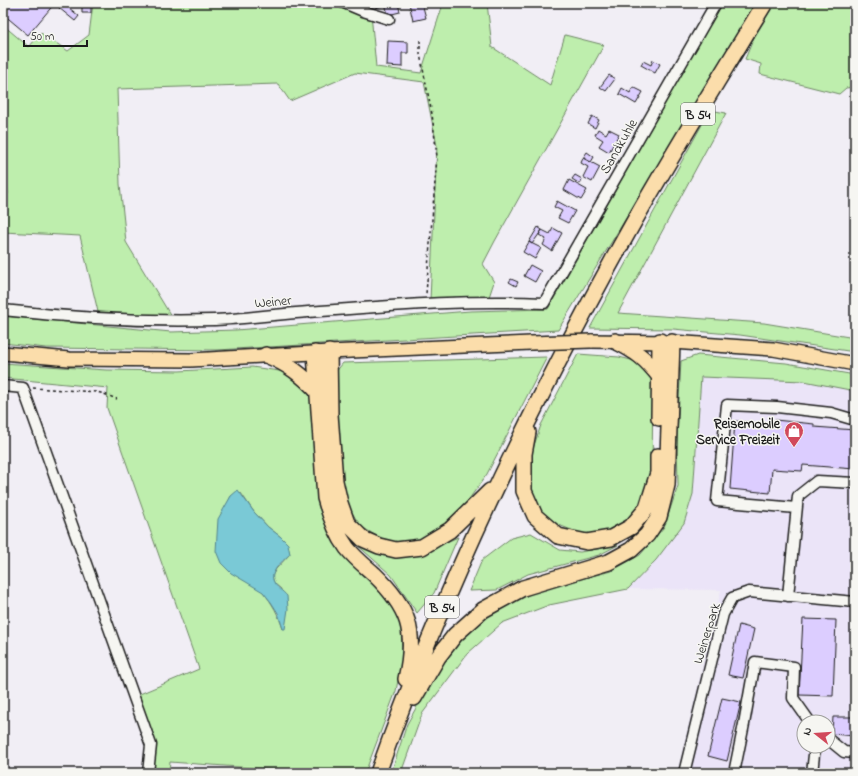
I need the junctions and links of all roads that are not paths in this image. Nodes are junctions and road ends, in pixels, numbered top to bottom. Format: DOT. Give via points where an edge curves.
graph roads {
  1 [pos="344,3"];
  2 [pos="716,3"];
  3 [pos="764,3"];
  4 [pos="389,19"];
  5 [pos="544,303"];
  6 [pos="3,310"];
  7 [pos="615,340"];
  8 [pos="666,342"];
  9 [pos="322,352"];
  10 [pos="3,353"];
  11 [pos="266,356"];
  12 [pos="855,364"];
  13 [pos="660,377"];
  14 [pos="3,386"];
  15 [pos="319,393"];
  16 [pos="531,415"];
  17 [pos="855,420"];
  18 [pos="855,483"];
  19 [pos="497,485"];
  20 [pos="796,508"];
  21 [pos="788,596"];
  22 [pos="855,602"];
  23 [pos="804,714"];
  24 [pos="393,731"];
  25 [pos="836,746"];
  26 [pos="855,753"];
  27 [pos="814,754"];
  28 [pos="148,773"];
  29 [pos="378,773"];
  30 [pos="684,773"];
  31 [pos="734,773"];
  32 [pos="812,773"];
  1 -- 4 [label="street"];
  2 -- 5 [label="street, Sandkuhle"];
  3 -- 16 [label="highway, B 54" via="631,226"];
  5 -- 6 [label="street, Weiner" via="503,301 425,304 216,320 115,320"];
  7 -- 8 [label="main road"];
  7 -- 9 [label="main road, bridge"];
  7 -- 13 [label="highway" via="647,361"];
  8 -- 12 [label="main road" via="773,349"];
  8 -- 13 [label="highway"];
  8 -- 24 [label="highway" via="667,485 659,517 647,535 631,550 609,562 522,588 483,610 455,635 438,657"];
  9 -- 11 [label="main road"];
  9 -- 15 [label="highway"];
  9 -- 19 [label="highway" via="335,481 348,523 363,539 396,550 422,547 450,530"];
  10 -- 11 [label="main road" via="69,359 191,360"];
  11 -- 15 [label="highway" via="293,369"];
  13 -- 16 [label="highway" via="658,473 647,508 631,527 611,538 587,542 558,536 535,516 524,491 524,454"];
  14 -- 28 [label="street" via="23,388 151,745"];
  15 -- 24 [label="highway" via="325,498 331,521 348,549 400,602 408,619 411,653"];
  16 -- 19 [label="highway, B 54"];
  17 -- 20 [label="street" via="831,413 727,404 717,500"];
  18 -- 20 [label="street" via="817,481 798,496"];
  19 -- 24 [label="highway, B 54" via="449,591"];
  20 -- 21 [label="street"];
  21 -- 22 [label="street, Weinerpark"];
  21 -- 30 [label="street, Weinerpark" via="749,592 732,598 724,614"];
  23 -- 31 [label="street" via="793,698 794,667 754,662"];
  24 -- 29 [label="highway, B 54"];
  25 -- 26 [label="street" via="844,752"];
  27 -- 32 [label="street"];
}
